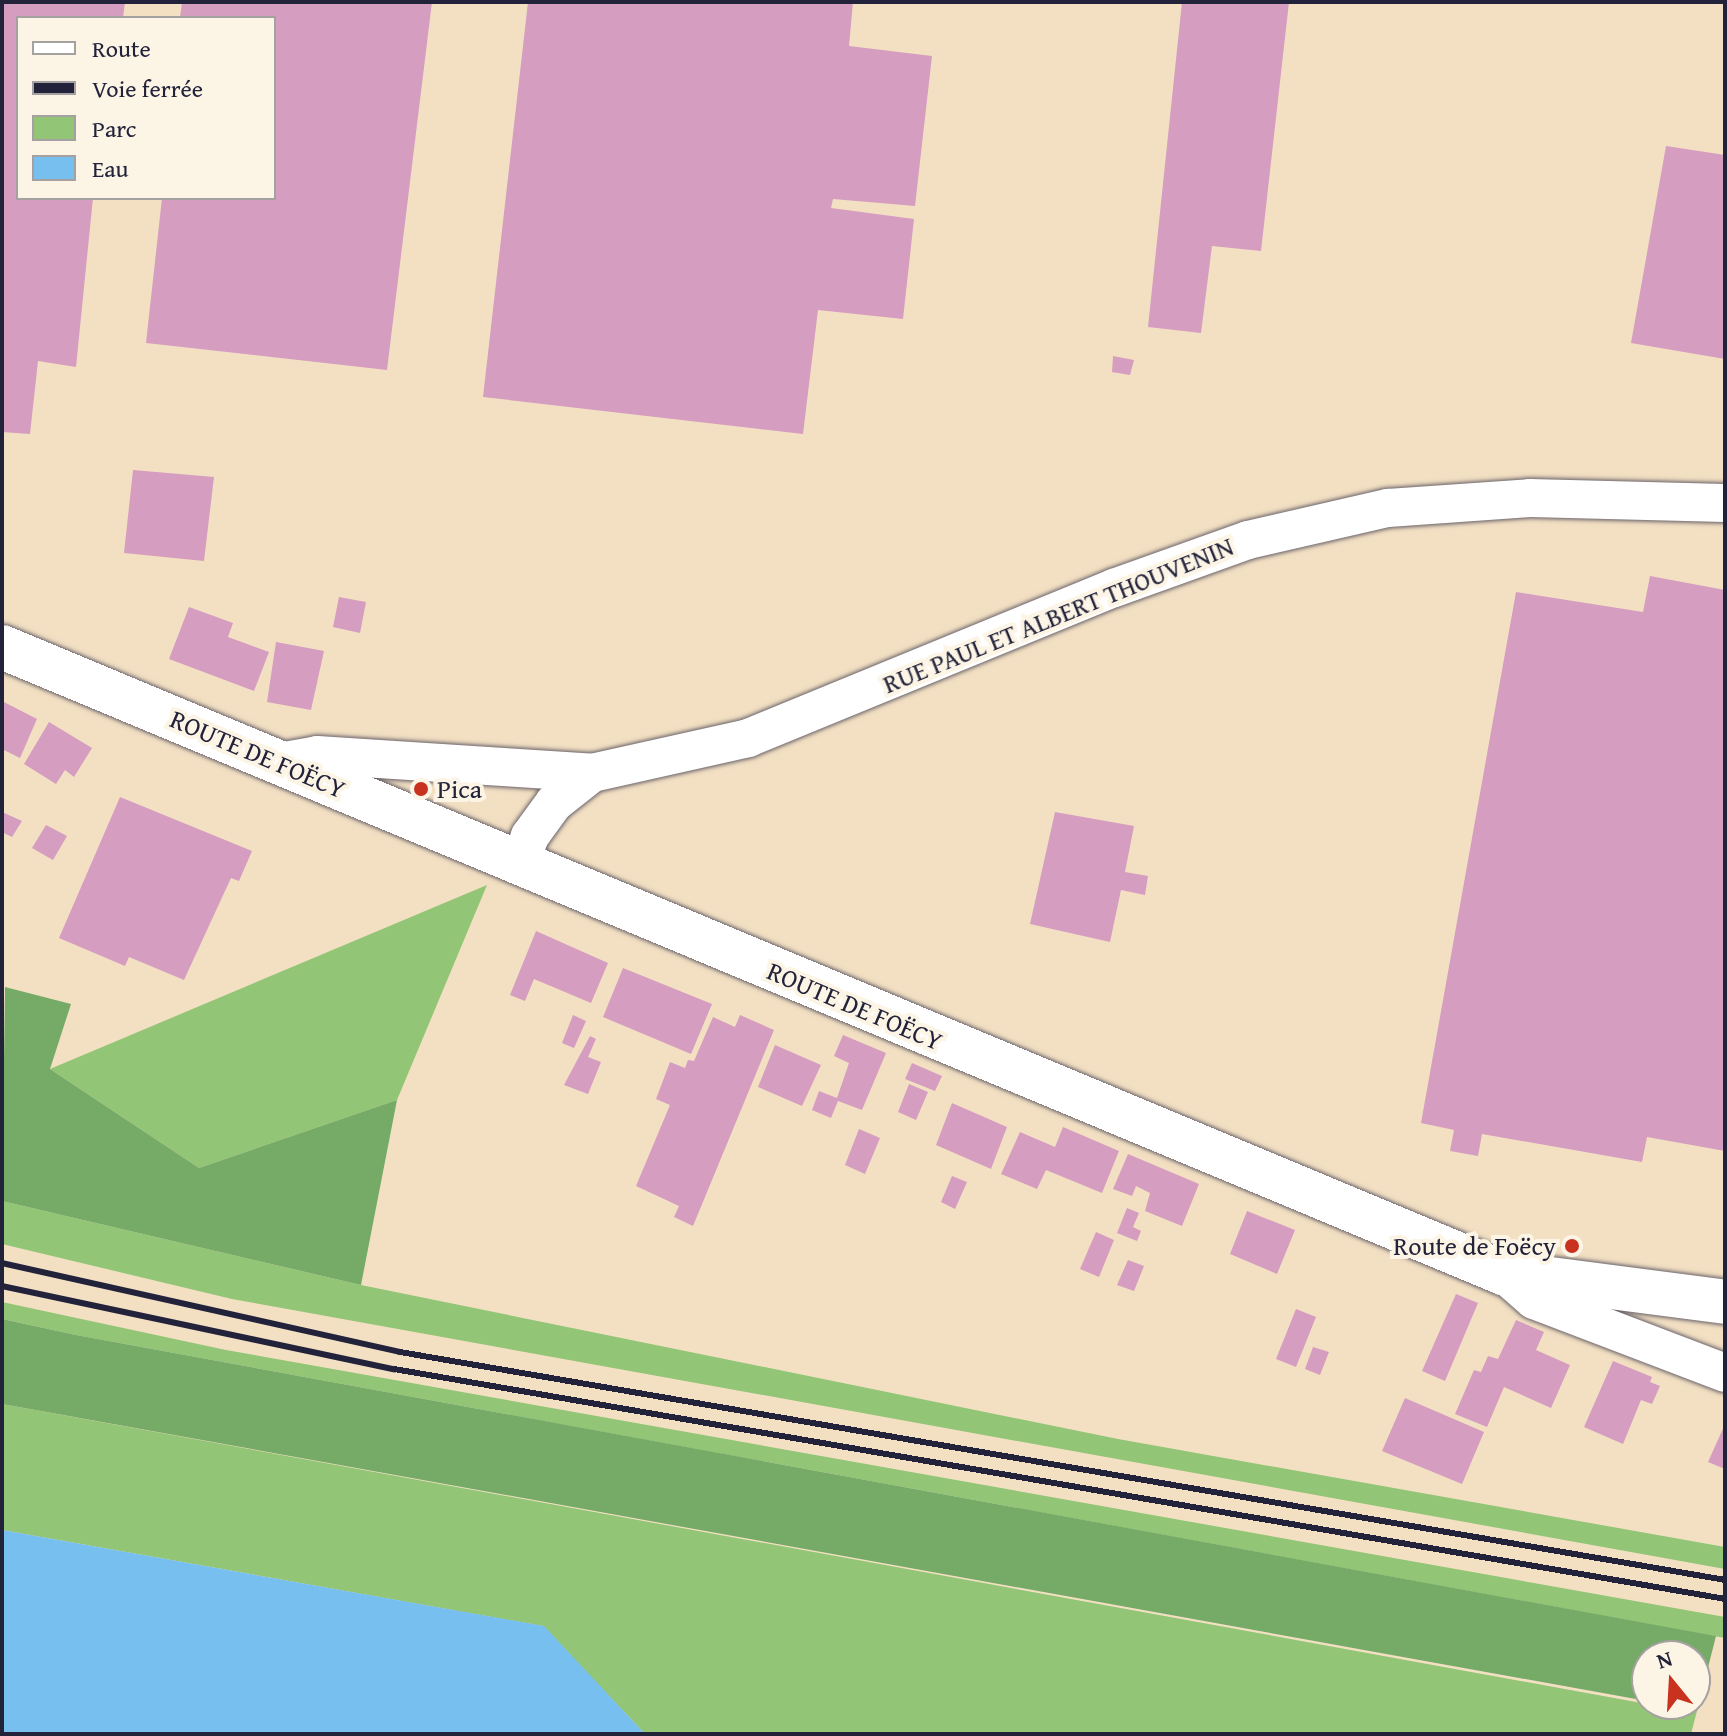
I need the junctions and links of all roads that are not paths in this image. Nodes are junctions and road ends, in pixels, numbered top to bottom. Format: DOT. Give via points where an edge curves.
graph roads {
  1 [pos="1725,503"];
  2 [pos="2,647"];
  3 [pos="279,762"];
  4 [pos="592,773"];
  5 [pos="521,863"];
  6 [pos="1503,1273"];
  7 [pos="1706,1299"];
  8 [pos="1669,1355"];
  9 [pos="1725,1373"];
  1 -- 4 [label="street, RUE PAUL ET ALBERT THOUVENIN" via="1530,498 1388,508 1248,540 1114,588 748,738"];
  2 -- 3 [label="street, ROUTE DE FOËCY"];
  3 -- 4 [label="street, RUE PAUL ET ALBERT THOUVENIN" via="317,755"];
  3 -- 5 [label="street, ROUTE DE FOËCY"];
  4 -- 5 [label="street, RUE PAUL ET ALBERT THOUVENIN" via="554,803 530,836"];
  5 -- 6 [label="street, ROUTE DE FOËCY"];
  6 -- 7 [label="street, ROUTE DE FOËCY"];
  6 -- 8 [label="street" via="1534,1300"];
  7 -- 8 [label="street" via="1671,1321"];
  8 -- 9 [label="street"];
}
